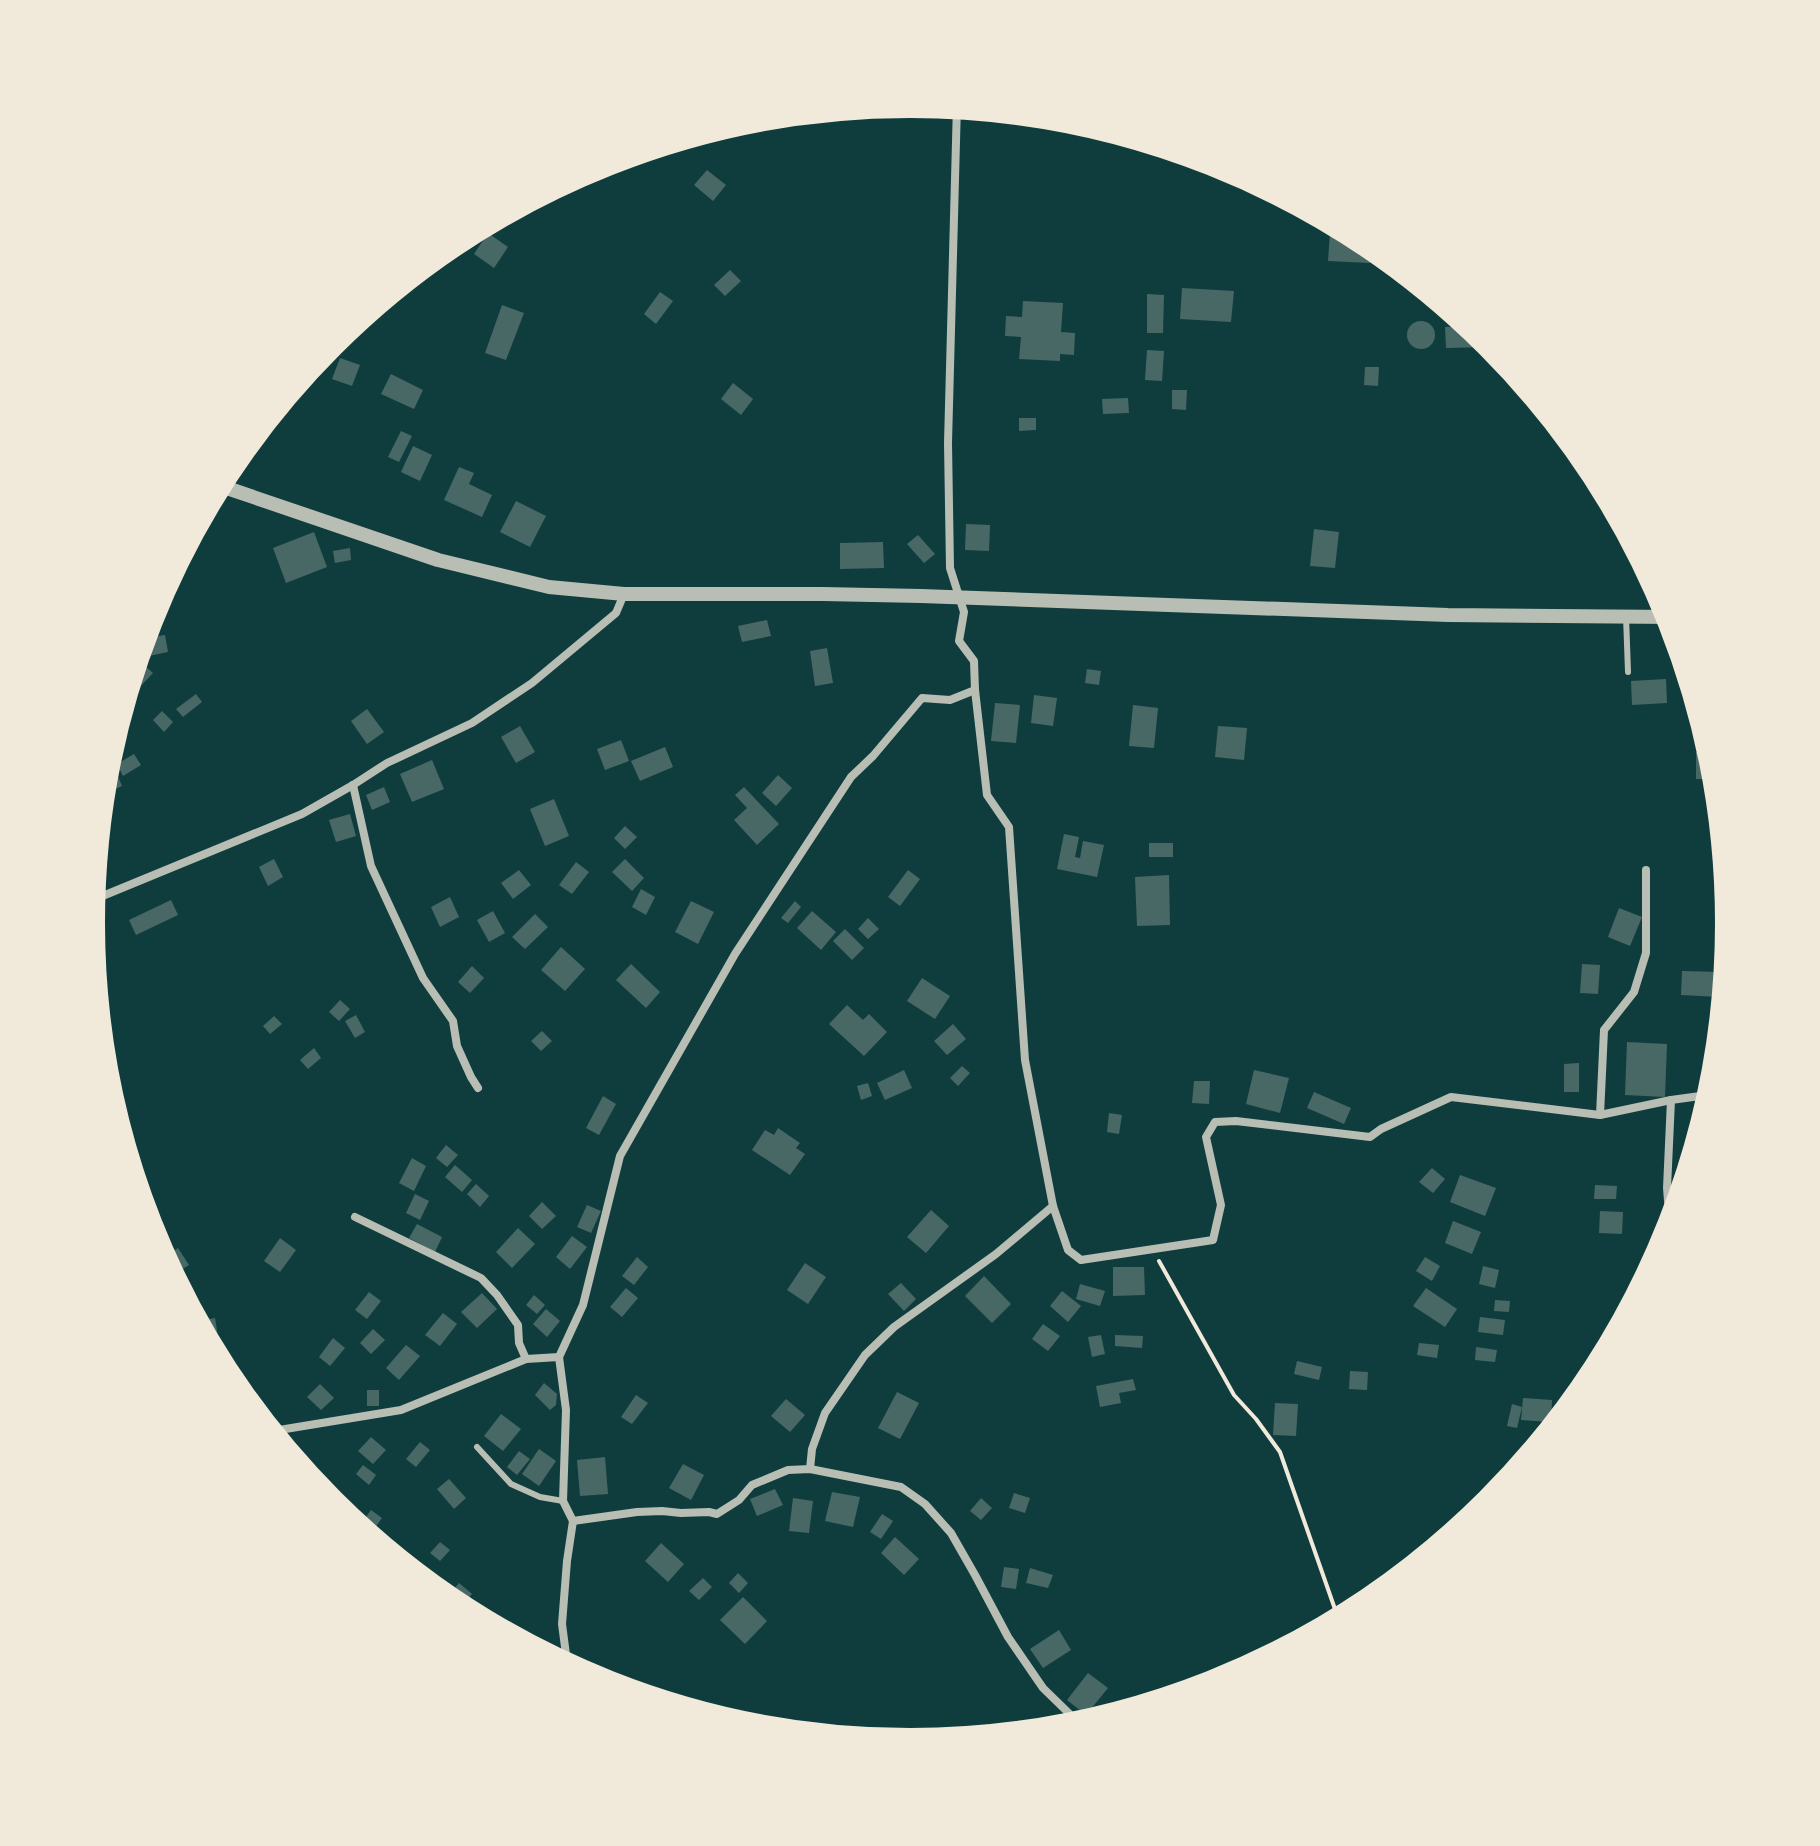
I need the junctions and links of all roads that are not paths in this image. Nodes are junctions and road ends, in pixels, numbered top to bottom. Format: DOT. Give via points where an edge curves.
graph roads {
  1 [pos="957,115"];
  2 [pos="228,488"];
  3 [pos="624,594"];
  4 [pos="959,598"];
  5 [pos="1626,616"];
  6 [pos="1659,617"];
  7 [pos="1628,672"];
  8 [pos="975,690"];
  9 [pos="353,785"];
  10 [pos="1646,870"];
  11 [pos="101,897"];
  12 [pos="478,1088"];
  13 [pos="1701,1096"];
  14 [pos="1671,1100"];
  15 [pos="1600,1115"];
  16 [pos="1053,1206"];
  17 [pos="1668,1206"];
  18 [pos="355,1217"];
  19 [pos="559,1357"];
  20 [pos="526,1359"];
  21 [pos="279,1430"];
  22 [pos="477,1447"];
  23 [pos="810,1469"];
  24 [pos="563,1501"];
  25 [pos="573,1521"];
  26 [pos="566,1655"];
  27 [pos="1072,1716"];
  1 -- 4 [label="street" via="948,443 950,568"];
  2 -- 3 [label="street" via="438,560 549,587"];
  3 -- 4 [label="street"];
  3 -- 9 [label="street" via="616,613 532,683 472,723"];
  4 -- 5 [label="street"];
  4 -- 8 [label="street" via="964,612 959,641 974,661"];
  5 -- 6 [label="street"];
  5 -- 7 [label="lane"];
  8 -- 16 [label="street" via="987,795 1009,827 1025,1060"];
  8 -- 19 [label="street" via="950,700 922,698 851,777 735,954 620,1156 583,1305"];
  9 -- 11 [label="street" via="302,814"];
  9 -- 12 [label="street" via="371,866 423,978 453,1021 457,1046"];
  10 -- 15 [label="street" via="1646,953 1634,992 1604,1030"];
  13 -- 14 [label="street"];
  14 -- 15 [label="street"];
  14 -- 17 [label="street"];
  15 -- 16 [label="street" via="1451,1097 1370,1137 1215,1122 1206,1137 1221,1205 1213,1240 1081,1260 1068,1250"];
  16 -- 23 [label="street" via="865,1355 825,1413"];
  18 -- 20 [label="street" via="481,1278 518,1325"];
  19 -- 20 [label="street"];
  19 -- 24 [label="street" via="566,1410"];
  20 -- 21 [label="street" via="401,1410"];
  22 -- 24 [label="lane" via="511,1484"];
  23 -- 25 [label="street" via="788,1470 752,1485 717,1514 637,1512"];
  23 -- 27 [label="street" via="901,1487 925,1504 951,1533 1008,1637 1043,1688"];
  24 -- 25 [label="street"];
  25 -- 26 [label="street" via="562,1624"];
}
